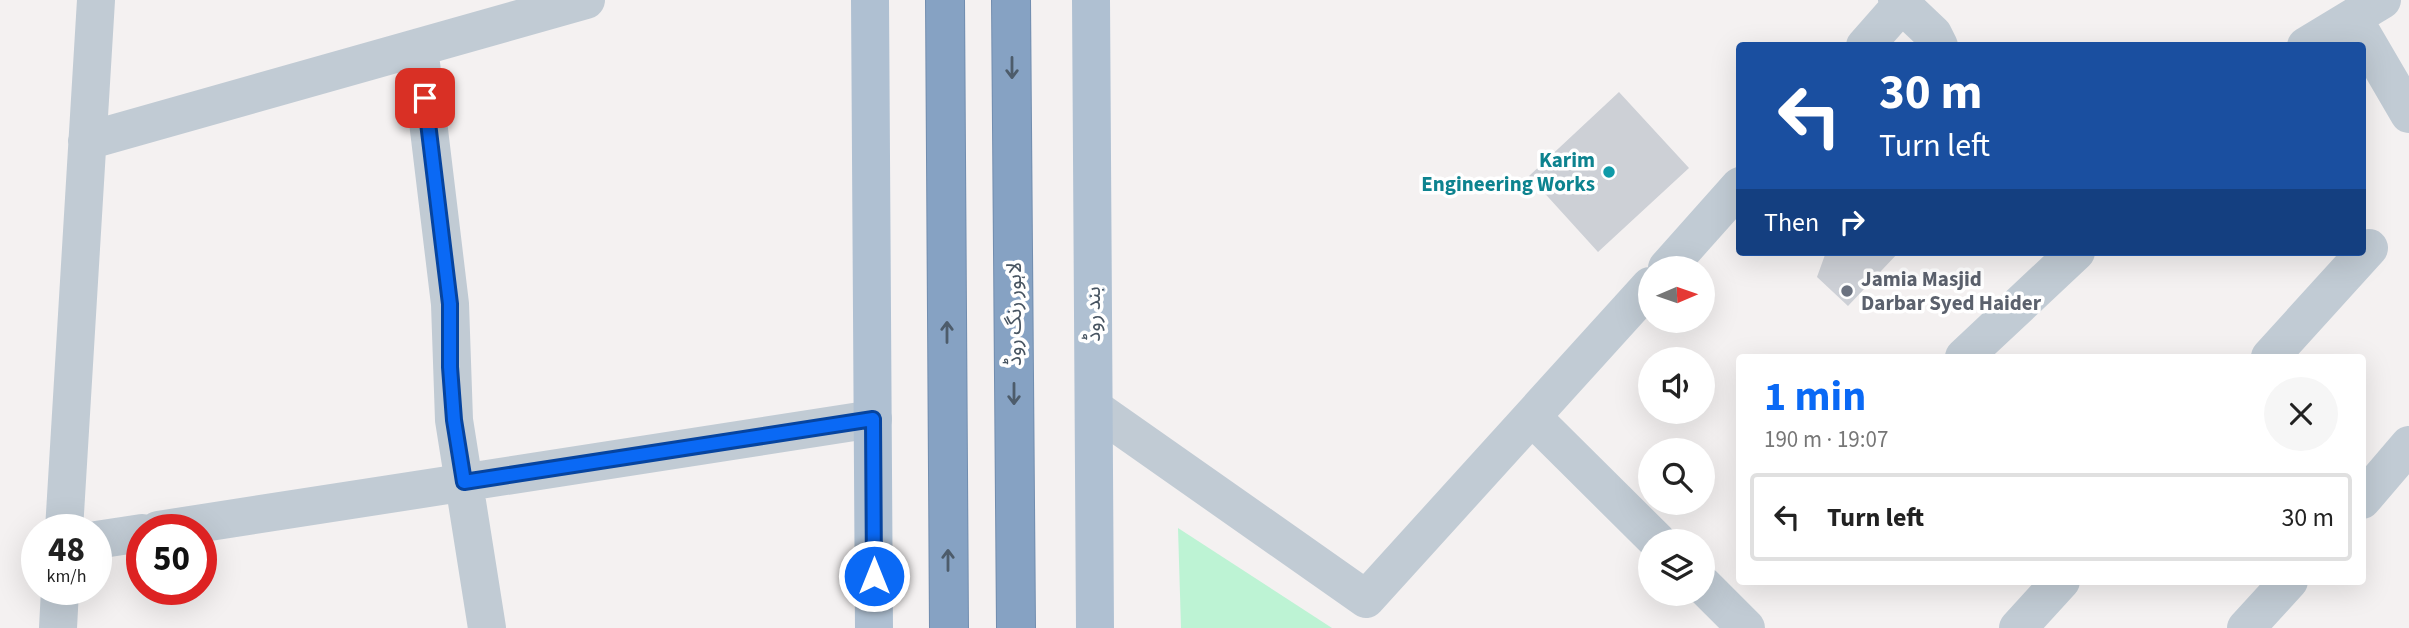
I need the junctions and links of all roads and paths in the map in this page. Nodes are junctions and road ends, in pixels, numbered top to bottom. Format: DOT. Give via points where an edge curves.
graph roads {
  1 [pos="96,0"];
  2 [pos="586,0"];
  3 [pos="870,0"];
  4 [pos="945,0"];
  5 [pos="1011,0"];
  6 [pos="1091,0"];
  7 [pos="1899,2"];
  8 [pos="2367,9"];
  9 [pos="1868,42"];
  10 [pos="1936,42"];
  11 [pos="2313,42"];
  12 [pos="419,47"];
  13 [pos="2409,114"];
  14 [pos="87,141"];
  15 [pos="1736,190"];
  16 [pos="2369,248"];
  17 [pos="2366,251"];
  18 [pos="1678,256"];
  19 [pos="2072,256"];
  20 [pos="2362,256"];
  21 [pos="1638,299"];
  22 [pos="1967,354"];
  23 [pos="2273,354"];
  24 [pos="1094,408"];
  25 [pos="1532,418"];
  26 [pos="873,419"];
  27 [pos="2409,445"];
  28 [pos="464,482"];
  29 [pos="2366,495"];
  30 [pos="65,514"];
  31 [pos="217,521"];
  32 [pos="1645,529"];
  33 [pos="2057,585"];
  34 [pos="2285,585"];
  35 [pos="1715,597"];
  36 [pos="59,605"];
  37 [pos="58,628"];
  38 [pos="487,628"];
  39 [pos="874,628"];
  40 [pos="949,628"];
  41 [pos="1016,628"];
  42 [pos="1095,628"];
  43 [pos="1746,628"];
  44 [pos="2018,628"];
  45 [pos="2246,628"];
  1 -- 14 [label="street"];
  2 -- 12 [label="street"];
  3 -- 26 [label="main road"];
  40 -- 4 [label="highway, one-way"];
  5 -- 41 [label="highway, لاہور رنگ روڈ, one-way"];
  6 -- 24 [label="main road, بند روڈ"];
  7 -- 9 [label="street"];
  7 -- 10 [label="street"];
  8 -- 11 [label="street"];
  8 -- 13 [label="street"];
  12 -- 14 [label="street"];
  12 -- 28 [label="street" via="450,304 454,420"];
  14 -- 30 [label="street"];
  15 -- 18 [label="street"];
  16 -- 17 [label="street"];
  19 -- 22 [label="street"];
  20 -- 23 [label="street"];
  21 -- 25 [label="street"];
  24 -- 25 [label="street" via="1366,599"];
  24 -- 42 [label="main road, بند روڈ"];
  25 -- 32 [label="street"];
  26 -- 28 [label="street"];
  26 -- 39 [label="main road"];
  27 -- 29 [label="street"];
  28 -- 31 [label="street"];
  28 -- 38 [label="street"];
  33 -- 44 [label="street"];
  34 -- 45 [label="street"];
  35 -- 43 [label="street"];
  36 -- 37 [label="street"];
}
